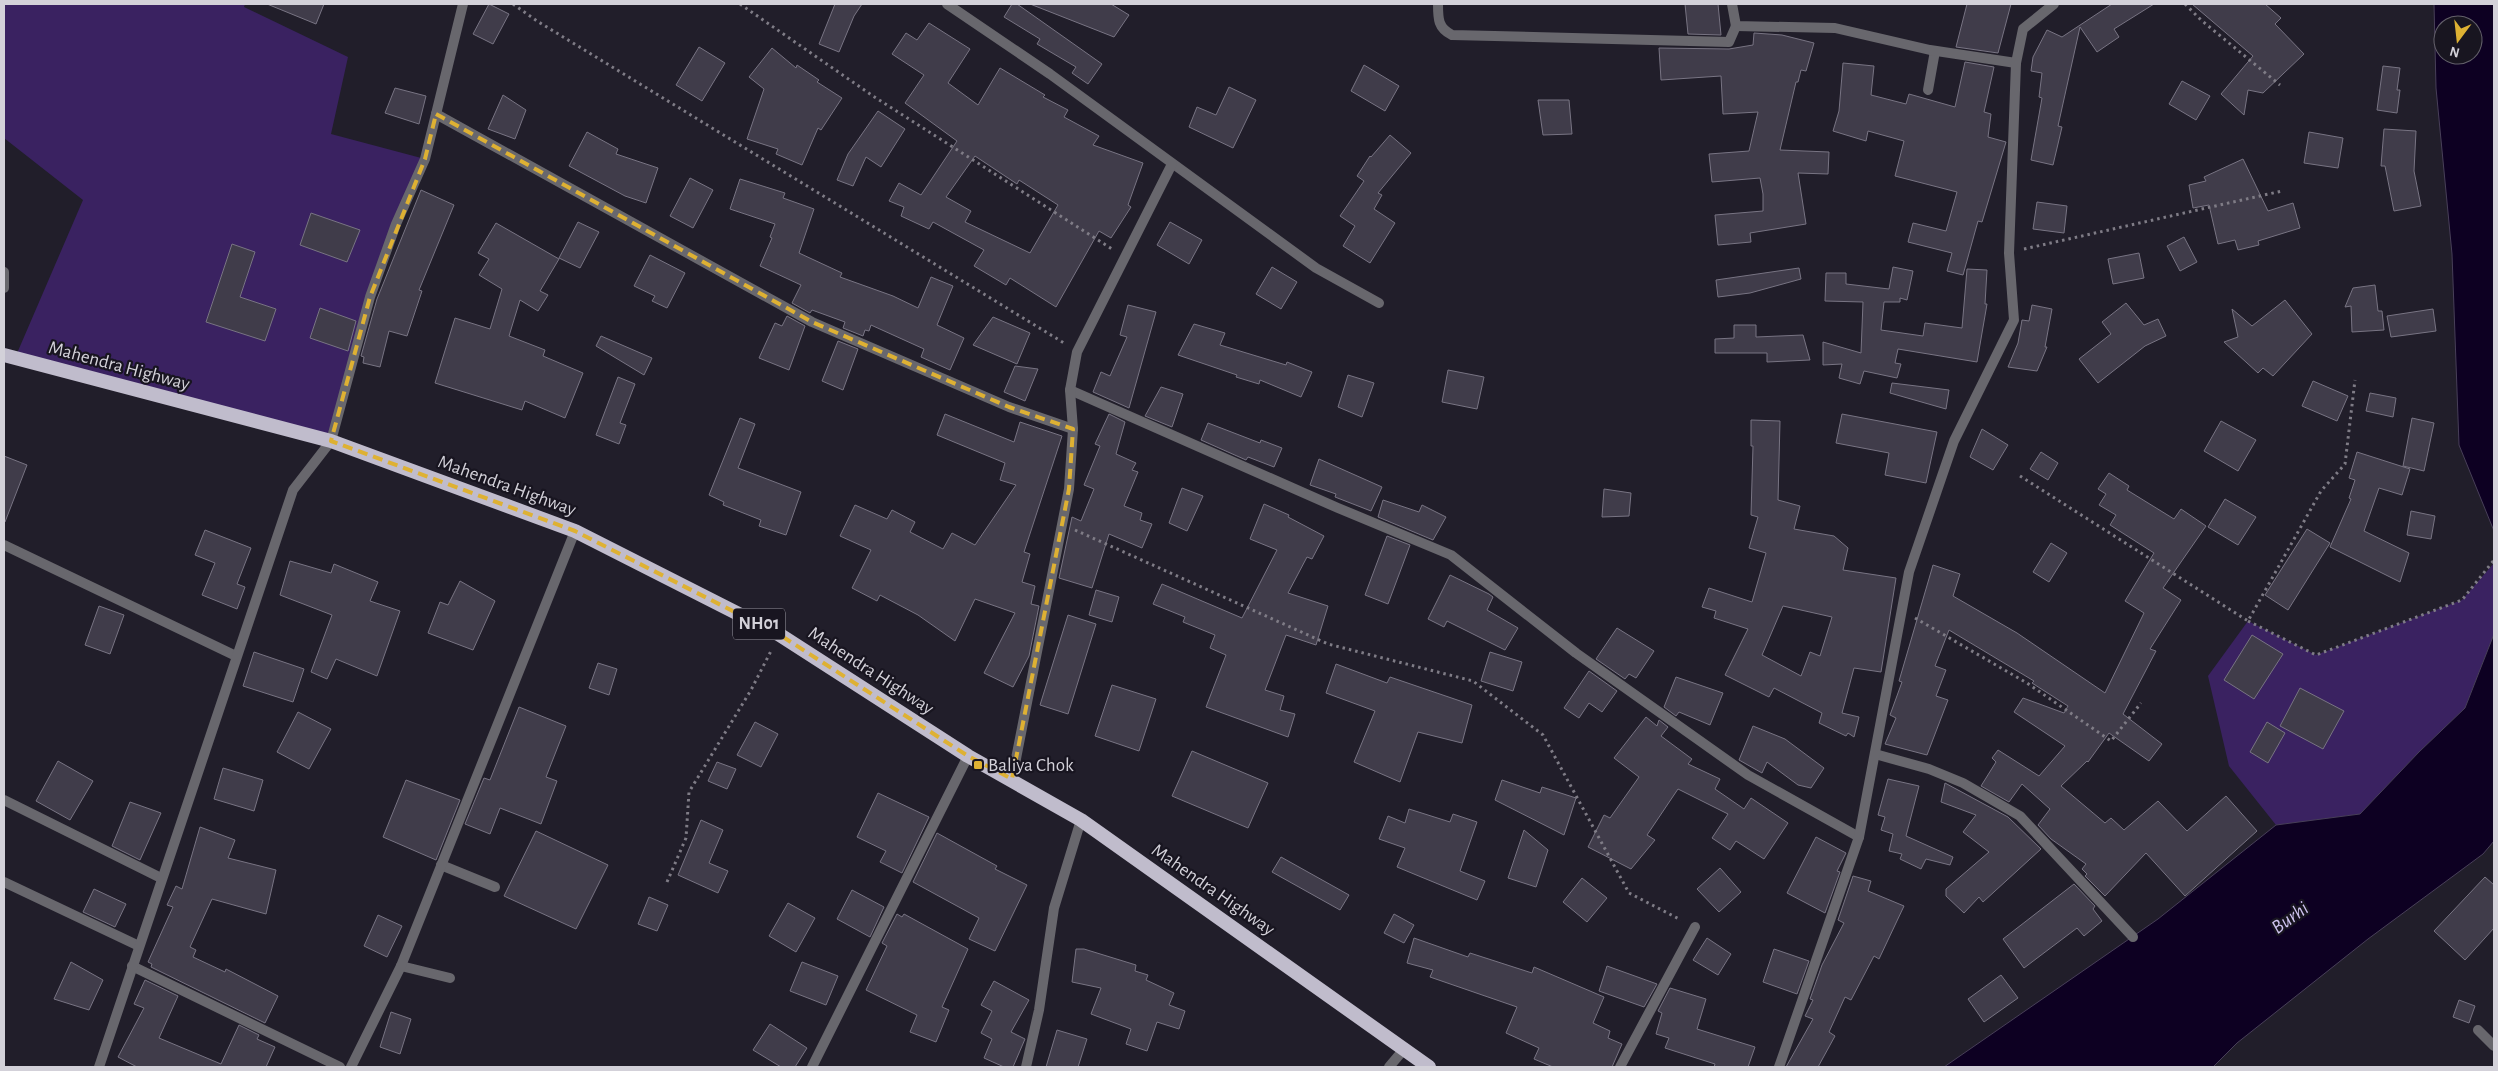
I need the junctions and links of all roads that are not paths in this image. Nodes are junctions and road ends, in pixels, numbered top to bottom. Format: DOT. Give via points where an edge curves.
graph roads {
  1 [pos="463,4"];
  2 [pos="947,4"];
  3 [pos="1438,4"];
  4 [pos="1732,4"];
  5 [pos="2054,4"];
  6 [pos="1736,26"];
  7 [pos="1935,51"];
  8 [pos="2016,63"];
  9 [pos="1928,90"];
  10 [pos="436,114"];
  11 [pos="1172,164"];
  12 [pos="4,272"];
  13 [pos="4,288"];
  14 [pos="1379,303"];
  15 [pos="4,355"];
  16 [pos="1070,390"];
  17 [pos="1073,429"];
  18 [pos="331,441"];
  19 [pos="575,531"];
  20 [pos="4,544"];
  21 [pos="236,656"];
  22 [pos="1875,754"];
  23 [pos="968,756"];
  24 [pos="1012,779"];
  25 [pos="4,800"];
  26 [pos="1081,820"];
  27 [pos="1859,837"];
  28 [pos="441,865"];
  29 [pos="161,878"];
  30 [pos="4,882"];
  31 [pos="495,887"];
  32 [pos="1695,927"];
  33 [pos="2133,937"];
  34 [pos="139,946"];
  35 [pos="132,966"];
  36 [pos="401,966"];
  37 [pos="450,978"];
  38 [pos="2478,1030"];
  39 [pos="2494,1046"];
  40 [pos="1405,1048"];
  41 [pos="98,1067"];
  42 [pos="340,1067"];
  43 [pos="351,1067"];
  44 [pos="812,1067"];
  45 [pos="1026,1067"];
  46 [pos="1389,1067"];
  47 [pos="1430,1067"];
  48 [pos="1620,1067"];
  49 [pos="1779,1067"];
  1 -- 10 [label="street"];
  2 -- 11 [label="street" via="1050,74"];
  3 -- 6 [label="street" via="1442,30 1452,36 1730,42"];
  4 -- 6 [label="street"];
  5 -- 8 [label="street" via="2023,29"];
  6 -- 7 [label="street" via="1835,28"];
  7 -- 8 [label="street"];
  7 -- 9 [label="street"];
  8 -- 22 [label="street" via="2009,253 2014,320 1954,442 1909,572"];
  10 -- 17 [label="street" via="812,322 1009,407"];
  10 -- 18 [label="street" via="424,159 370,297"];
  11 -- 14 [label="street" via="1316,268"];
  11 -- 16 [label="street" via="1077,352"];
  12 -- 13 [label="street"];
  15 -- 18 [label="highway, Mahendra Highway / NH01"];
  16 -- 17 [label="street"];
  16 -- 27 [label="street" via="1451,555 1576,653 1748,775"];
  17 -- 24 [label="street" via="1069,488"];
  18 -- 19 [label="highway, Mahendra Highway / NH01"];
  18 -- 21 [label="street" via="293,490"];
  19 -- 23 [label="highway, Mahendra Highway / NH01" via="780,635"];
  19 -- 28 [label="street"];
  20 -- 21 [label="street"];
  21 -- 29 [label="street"];
  22 -- 27 [label="street"];
  22 -- 33 [label="street" via="1963,783 2020,816"];
  23 -- 24 [label="highway, Mahendra Highway / NH01"];
  23 -- 44 [label="street"];
  24 -- 26 [label="highway, Mahendra Highway / NH01"];
  25 -- 29 [label="street"];
  26 -- 40 [label="highway, Mahendra Highway / NH01"];
  26 -- 45 [label="street" via="1054,908 1039,1010"];
  27 -- 49 [label="street"];
  28 -- 31 [label="street"];
  28 -- 36 [label="street"];
  29 -- 34 [label="street"];
  30 -- 34 [label="street"];
  32 -- 48 [label="street"];
  34 -- 35 [label="street"];
  35 -- 41 [label="street"];
  35 -- 42 [label="street"];
  36 -- 37 [label="street"];
  36 -- 43 [label="street"];
  38 -- 39 [label="street"];
  40 -- 46 [label="street"];
  40 -- 47 [label="highway, Mahendra Highway / NH01"];
}
